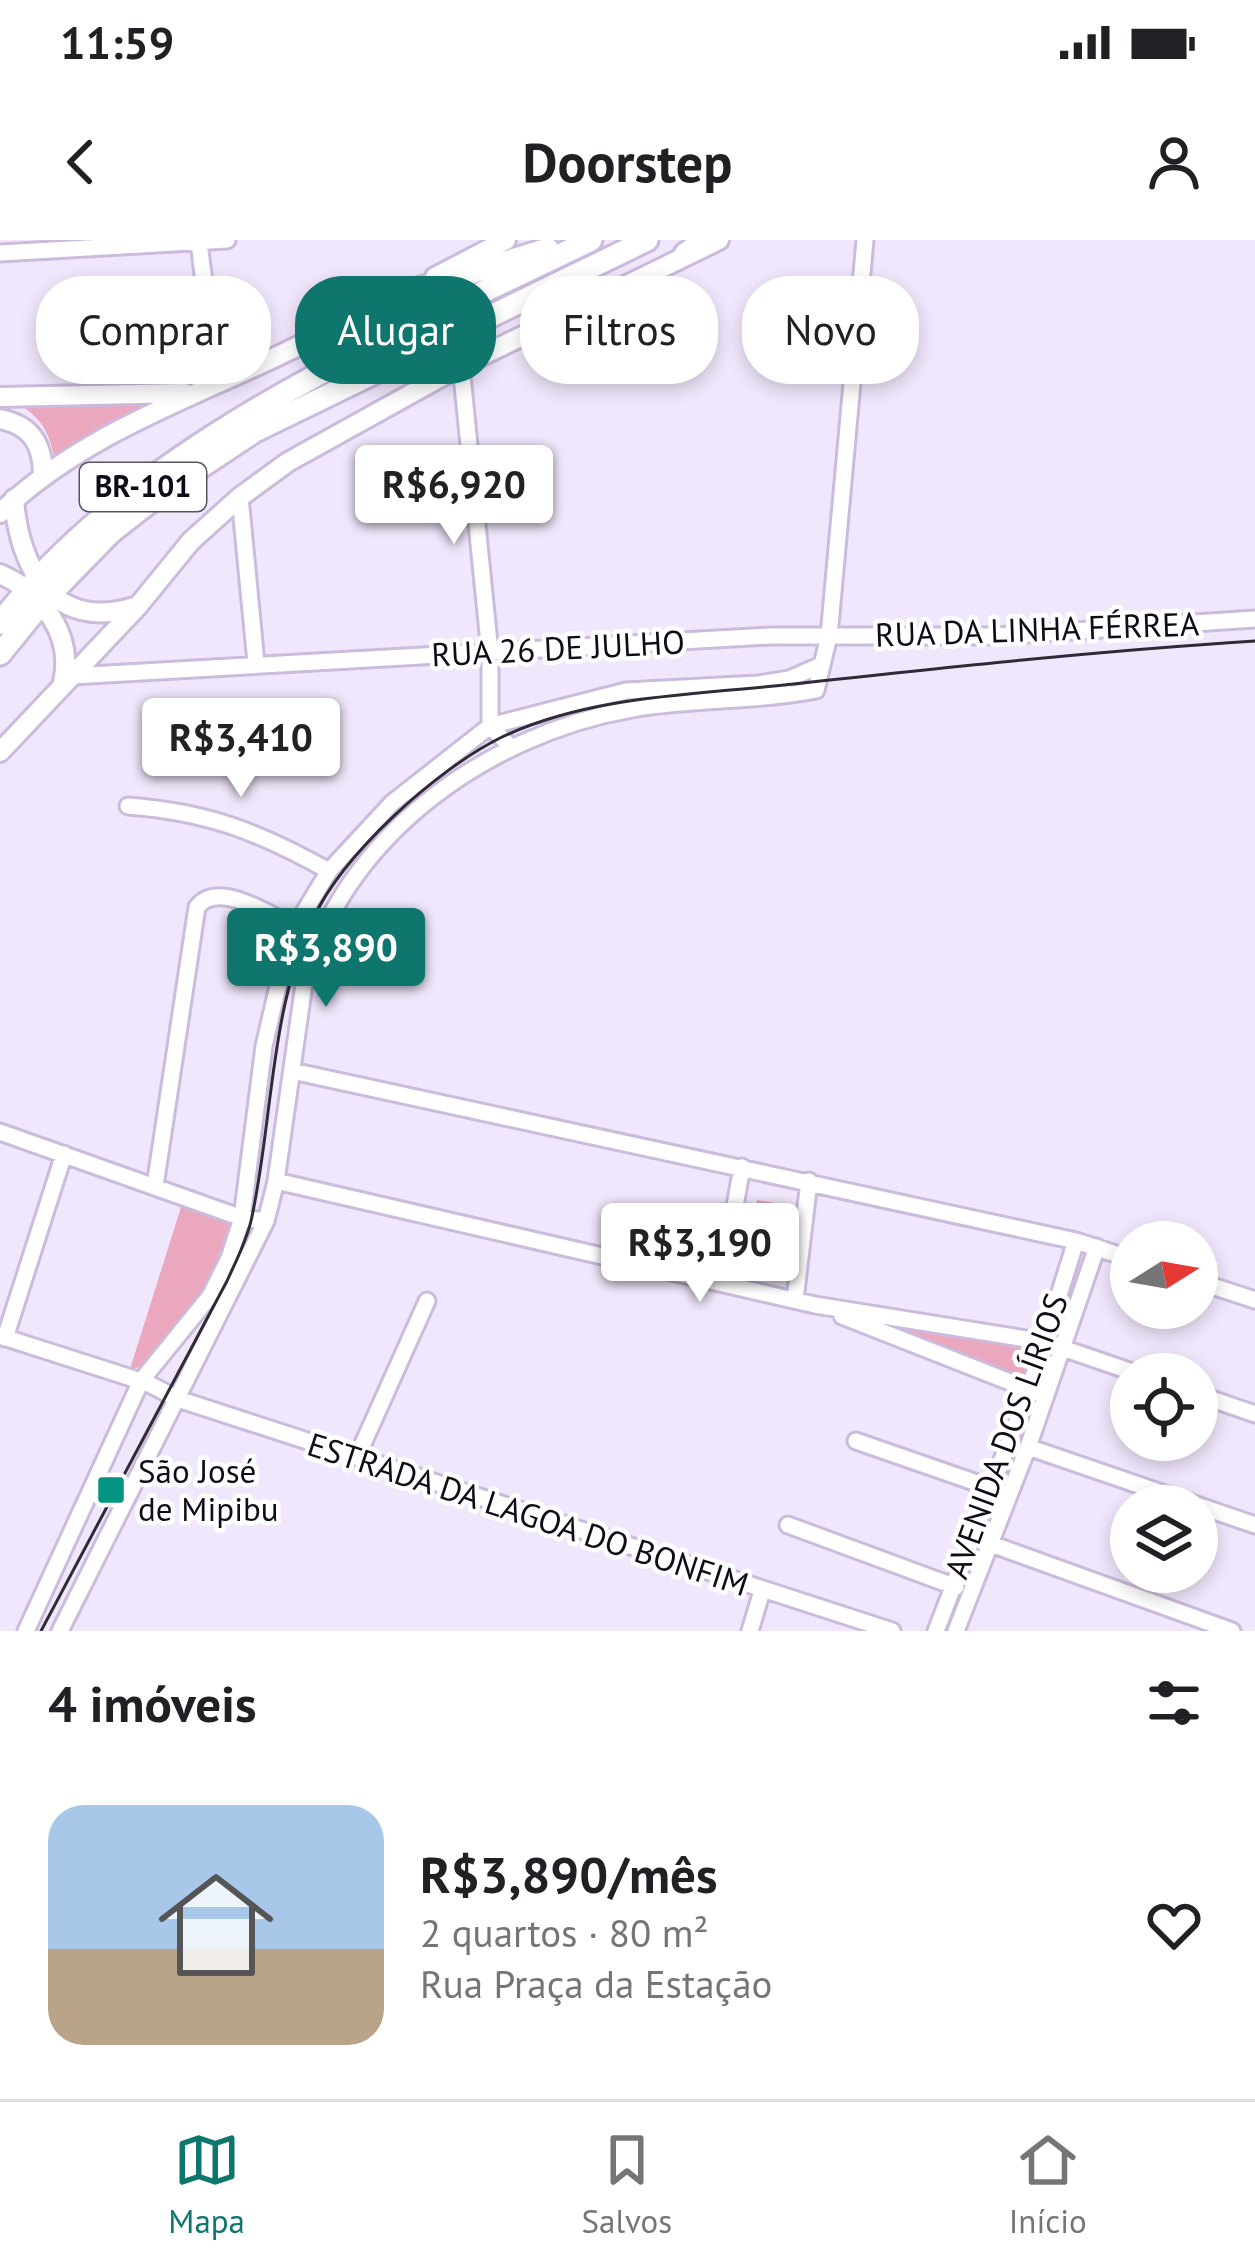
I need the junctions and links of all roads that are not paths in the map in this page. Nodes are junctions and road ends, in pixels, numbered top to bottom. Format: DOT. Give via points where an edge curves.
graph roads {
  1 [pos="227,240"];
  2 [pos="506,240"];
  3 [pos="577,240"];
  4 [pos="591,240"];
  5 [pos="647,240"];
  6 [pos="705,240"];
  7 [pos="719,240"];
  8 [pos="865,240"];
  9 [pos="199,243"];
  10 [pos="0,254"];
  11 [pos="685,254"];
  12 [pos="203,276"];
  13 [pos="437,276"];
  14 [pos="460,276"];
  15 [pos="496,348"];
  16 [pos="217,384"];
  17 [pos="427,384"];
  18 [pos="463,384"];
  19 [pos="196,392"];
  20 [pos="0,397"];
  21 [pos="0,419"];
  22 [pos="43,475"];
  23 [pos="240,497"];
  24 [pos="7,506"];
  25 [pos="0,574"];
  26 [pos="38,592"];
  27 [pos="138,606"];
  28 [pos="1255,620"];
  29 [pos="0,623"];
  30 [pos="830,636"];
  31 [pos="490,653"];
  32 [pos="0,655"];
  33 [pos="256,663"];
  34 [pos="821,665"];
  35 [pos="68,679"];
  36 [pos="490,726"];
  37 [pos="510,746"];
  38 [pos="0,752"];
  39 [pos="128,806"];
  40 [pos="328,871"];
  41 [pos="294,930"];
  42 [pos="292,1071"];
  43 [pos="0,1132"];
  44 [pos="64,1154"];
  45 [pos="742,1167"];
  46 [pos="276,1181"];
  47 [pos="809,1181"];
  48 [pos="155,1186"];
  49 [pos="242,1218"];
  50 [pos="266,1222"];
  51 [pos="1076,1240"];
  52 [pos="1097,1247"];
  53 [pos="1110,1252"];
  54 [pos="721,1283"];
  55 [pos="1218,1288"];
  56 [pos="795,1300"];
  57 [pos="1255,1300"];
  58 [pos="427,1301"];
  59 [pos="815,1305"];
  60 [pos="3,1337"];
  61 [pos="1045,1342"];
  62 [pos="1062,1348"];
  63 [pos="1110,1364"];
  64 [pos="141,1381"];
  65 [pos="1029,1390"];
  66 [pos="171,1395"];
  67 [pos="1046,1396"];
  68 [pos="1218,1401"];
  69 [pos="1255,1414"];
  70 [pos="856,1441"];
  71 [pos="1028,1447"];
  72 [pos="357,1457"];
  73 [pos="1000,1491"];
  74 [pos="788,1525"];
  75 [pos="1255,1525"];
  76 [pos="991,1544"];
  77 [pos="952,1586"];
  78 [pos="762,1591"];
  79 [pos="971,1591"];
  80 [pos="26,1631"];
  81 [pos="60,1631"];
  82 [pos="750,1631"];
  83 [pos="892,1631"];
  84 [pos="935,1631"];
  85 [pos="956,1631"];
  86 [pos="1232,1631"];
  1 -- 9 [label="street"];
  2 -- 13 [label="main road"];
  3 -- 14 [label="highway"];
  4 -- 26 [label="highway, BR-101" via="357,355 164,470 92,527"];
  5 -- 26 [label="highway, BR-101" via="255,431 160,494"];
  6 -- 11 [label="highway"];
  7 -- 11 [label="main road"];
  8 -- 30 [label="street"];
  9 -- 10 [label="street"];
  9 -- 12 [label="street"];
  11 -- 15 [label="main road"];
  16 -- 19 [label="main road"];
  17 -- 23 [label="main road"];
  18 -- 31 [label="street"];
  19 -- 20 [label="main road"];
  19 -- 22 [label="main road"];
  21 -- 22 [label="main road" via="34,436"];
  22 -- 24 [label="main road"];
  23 -- 27 [label="main road"];
  23 -- 33 [label="street"];
  24 -- 26 [label="main road"];
  25 -- 26 [label="main road"];
  26 -- 27 [label="main road" via="86,611"];
  26 -- 29 [label="highway, BR-101"];
  26 -- 32 [label="highway, BR-101"];
  26 -- 35 [label="main road" via="63,635"];
  27 -- 35 [label="main road"];
  28 -- 30 [label="street, RUA DA LINHA FÉRREA"];
  30 -- 31 [label="street, RUA 26 DE JULHO"];
  30 -- 34 [label="street, RUA DA LINHA FÉRREA"];
  31 -- 33 [label="street, RUA 26 DE JULHO"];
  31 -- 36 [label="street"];
  33 -- 35 [label="street, RUA 26 DE JULHO"];
  34 -- 36 [label="street" via="758,684 626,692"];
  34 -- 37 [label="street" via="816,689 636,708"];
  35 -- 38 [label="main road"];
  36 -- 37 [label="street"];
  36 -- 40 [label="street" via="392,802"];
  37 -- 42 [label="street" via="403,825 342,892 312,952"];
  39 -- 40 [label="street" via="226,822"];
  40 -- 41 [label="street"];
  41 -- 48 [label="street" via="223,896 197,907"];
  41 -- 49 [label="street" via="264,1046"];
  42 -- 45 [label="street"];
  42 -- 46 [label="street"];
  43 -- 44 [label="street"];
  44 -- 48 [label="street"];
  44 -- 60 [label="street"];
  45 -- 47 [label="street"];
  45 -- 54 [label="street"];
  46 -- 50 [label="street"];
  46 -- 54 [label="street"];
  47 -- 51 [label="street"];
  47 -- 56 [label="street"];
  48 -- 49 [label="street"];
  49 -- 50 [label="street"];
  49 -- 64 [label="street" via="210,1296"];
  50 -- 66 [label="street"];
  51 -- 52 [label="street"];
  51 -- 61 [label="street, AVENIDA DOS LÍRIOS"];
  52 -- 53 [label="street"];
  52 -- 62 [label="street, AVENIDA DOS LÍRIOS"];
  54 -- 56 [label="street"];
  55 -- 57 [label="street"];
  56 -- 59 [label="street"];
  58 -- 72 [label="street"];
  59 -- 61 [label="street"];
  59 -- 65 [label="street"];
  60 -- 64 [label="street, ESTRADA DA LAGOA DO BONFIM"];
  61 -- 62 [label="street"];
  61 -- 65 [label="street, AVENIDA DOS LÍRIOS"];
  62 -- 63 [label="street"];
  62 -- 67 [label="street, AVENIDA DOS LÍRIOS"];
  64 -- 66 [label="street, ESTRADA DA LAGOA DO BONFIM"];
  64 -- 80 [label="street"];
  65 -- 67 [label="street"];
  65 -- 73 [label="street, AVENIDA DOS LÍRIOS"];
  66 -- 72 [label="street, ESTRADA DA LAGOA DO BONFIM"];
  66 -- 81 [label="street"];
  67 -- 71 [label="street, AVENIDA DOS LÍRIOS"];
  68 -- 69 [label="street"];
  70 -- 73 [label="street"];
  71 -- 73 [label="street, AVENIDA DOS LÍRIOS"];
  71 -- 75 [label="street"];
  72 -- 78 [label="street, ESTRADA DA LAGOA DO BONFIM"];
  73 -- 76 [label="street, AVENIDA DOS LÍRIOS"];
  73 -- 77 [label="street, AVENIDA DOS LÍRIOS"];
  74 -- 77 [label="street"];
  76 -- 79 [label="street, AVENIDA DOS LÍRIOS"];
  76 -- 86 [label="street"];
  77 -- 79 [label="street"];
  77 -- 84 [label="street, AVENIDA DOS LÍRIOS"];
  78 -- 82 [label="street"];
  78 -- 83 [label="street, ESTRADA DA LAGOA DO BONFIM"];
  79 -- 85 [label="street, AVENIDA DOS LÍRIOS"];
}
